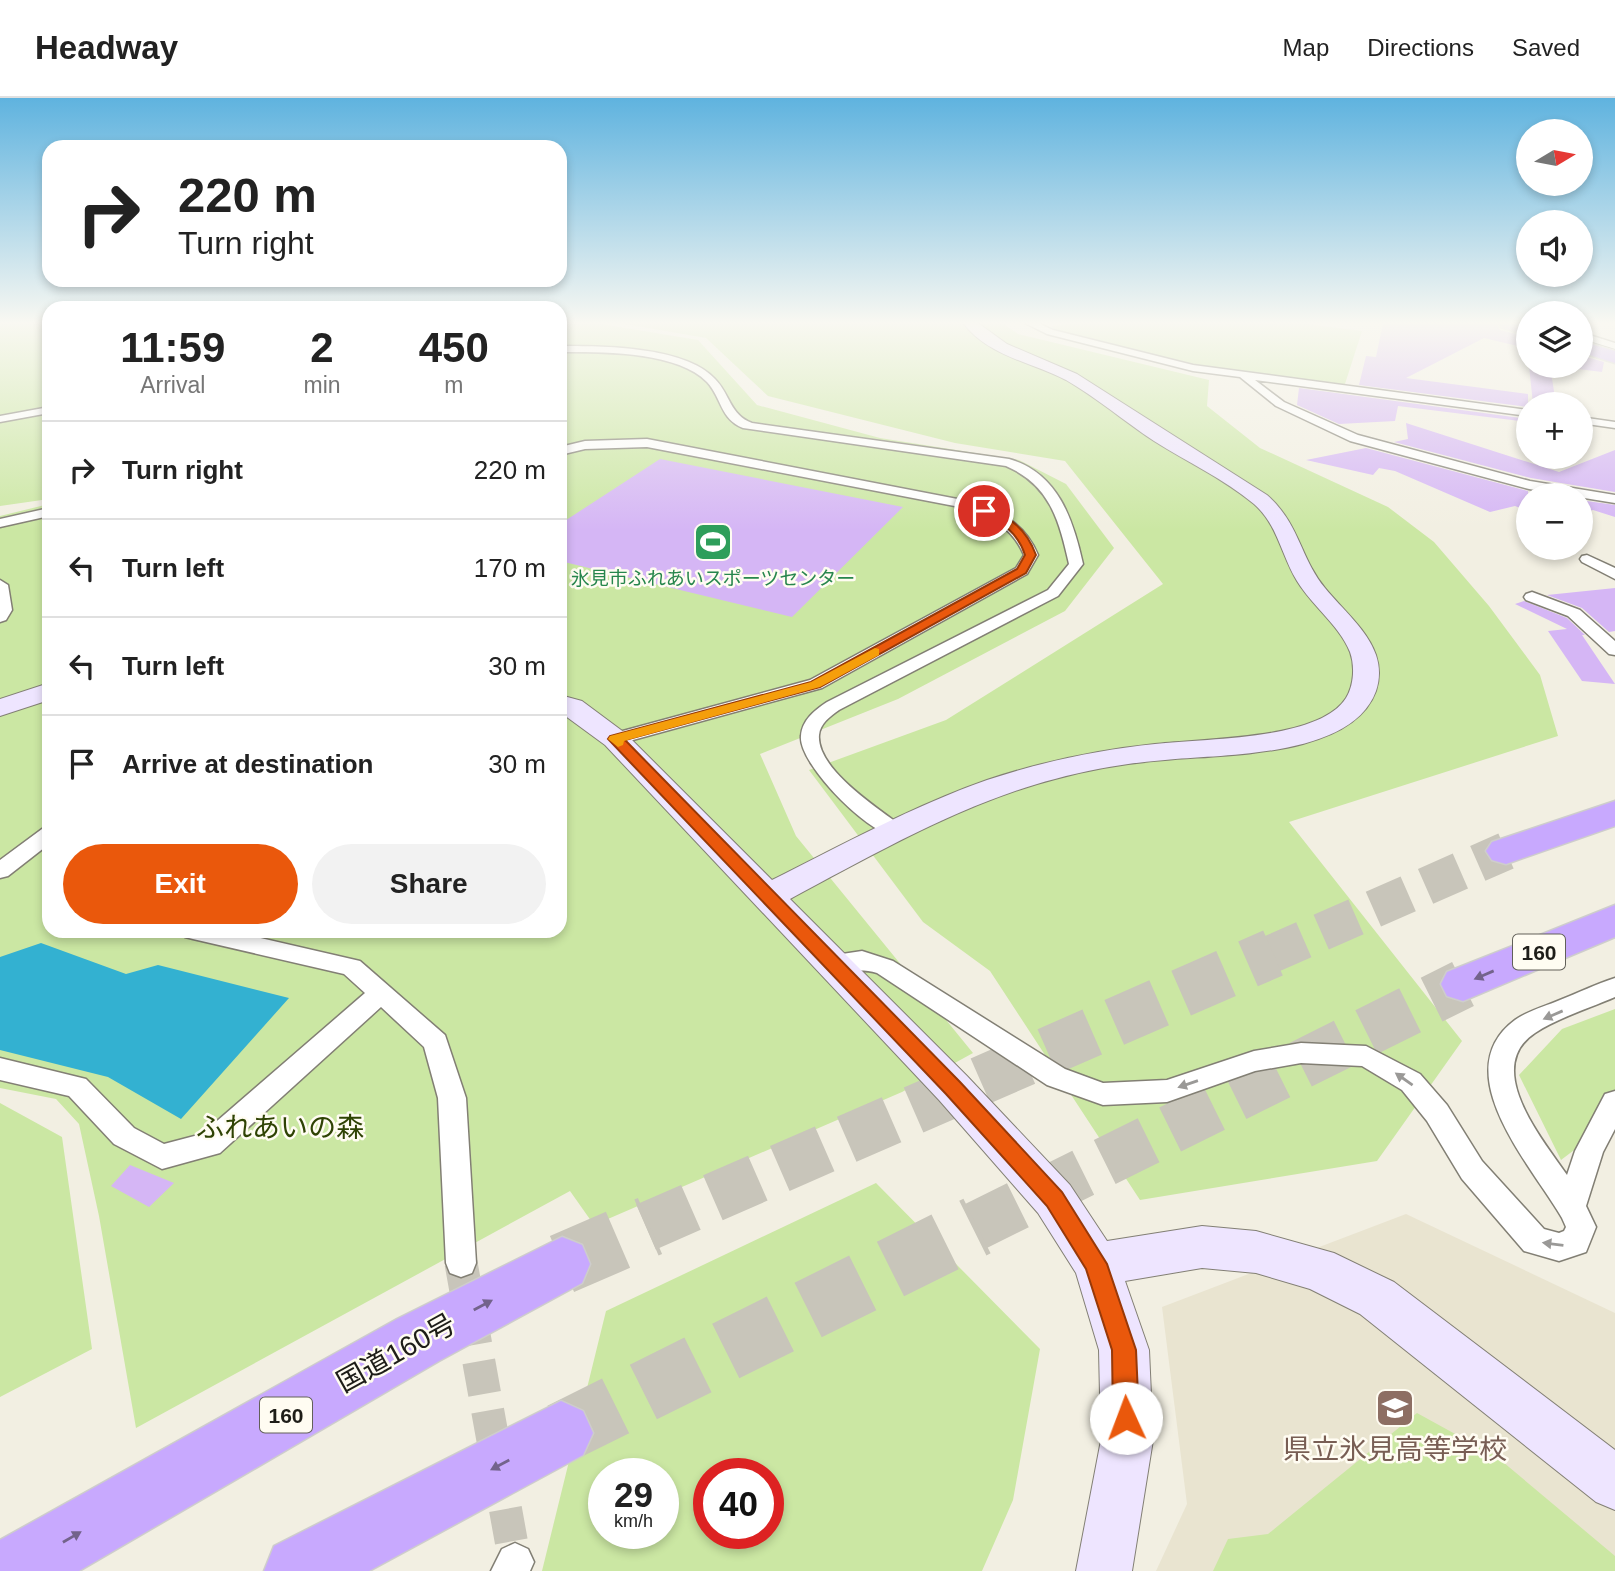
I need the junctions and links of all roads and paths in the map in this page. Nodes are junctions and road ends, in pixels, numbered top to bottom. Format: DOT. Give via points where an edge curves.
graph roads {
  1 [pos="719,392"];
  2 [pos="1095,392"];
  3 [pos="1264,392"];
  4 [pos="1368,392"];
  5 [pos="42,411"];
  6 [pos="1516,411"];
  7 [pos="0,419"];
  8 [pos="1593,422"];
  9 [pos="1615,425"];
  10 [pos="567,449"];
  11 [pos="1615,499"];
  12 [pos="42,514"];
  13 [pos="0,523"];
  14 [pos="1589,560"];
  15 [pos="1615,574"];
  16 [pos="0,585"];
  17 [pos="1532,597"];
  18 [pos="0,617"];
  19 [pos="1615,650"];
  20 [pos="42,693"];
  21 [pos="567,705"];
  22 [pos="0,708"];
  23 [pos="615,739"];
  24 [pos="1615,797"];
  25 [pos="1615,813"];
  26 [pos="1566,829"];
  27 [pos="895,832"];
  28 [pos="42,839"];
  29 [pos="1506,851"];
  30 [pos="0,871"];
  31 [pos="767,897"];
  32 [pos="1615,920"];
  33 [pos="224,938"];
  34 [pos="830,963"];
  35 [pos="1463,984"];
  36 [pos="1615,987"];
  37 [pos="380,994"];
  38 [pos="0,1069"];
  39 [pos="1615,1102"];
  40 [pos="1572,1205"];
  41 [pos="461,1263"];
  42 [pos="562,1264"];
  43 [pos="1096,1264"];
  44 [pos="561,1433"];
  45 [pos="1615,1483"];
  46 [pos="12,1571"];
  47 [pos="299,1571"];
  48 [pos="1104,1571"];
  1 -- 27 [label="street" via="735,419 761,429 1009,463 1031,473 1052,496 1072,545 1076,564 1053,593 833,706 814,721 815,760 827,776"];
  2 -- 27 [label="street" via="1160,438 1260,498 1279,515 1314,590 1363,649 1368,679 1357,704 1307,734 1099,760 1040,774 975,795"];
  3 -- 11 [label="street" via="1280,404 1354,438 1529,485"];
  4 -- 6 [label="street"];
  5 -- 7 [label="street"];
  8 -- 9 [label="street"];
  10 -- 23 [label="street" via="647,443 968,505 1000,516 1025,538 1031,555 1022,571 816,684"];
  12 -- 13 [label="street"];
  14 -- 15 [label="street"];
  16 -- 18 [label="street" via="4,610"];
  17 -- 19 [label="street" via="1574,613"];
  20 -- 22 [label="street"];
  21 -- 23 [label="street"];
  23 -- 31 [label="street"];
  24 -- 26 [label="highway"];
  25 -- 26 [label="highway"];
  26 -- 29 [label="highway"];
  27 -- 31 [label="street"];
  28 -- 30 [label="street"];
  31 -- 34 [label="street"];
  32 -- 35 [label="highway, 160, one-way"];
  33 -- 37 [label="street" via="352,967"];
  40 -- 34 [label="street, one-way" via="1581,1227 1575,1242 1559,1247 1535,1241 1472,1171 1437,1113 1411,1082 1366,1056 1301,1053 1254,1061 1167,1091 1104,1094 1056,1077 885,967 862,960"];
  34 -- 43 [label="street" via="1054,1199"];
  36 -- 40 [label="street, one-way" via="1525,1026 1503,1049 1501,1077 1513,1115"];
  37 -- 38 [label="street" via="210,1144 162,1157 124,1136 78,1087"];
  37 -- 41 [label="street" via="436,1042 452,1098"];
  39 -- 40 [label="street" via="1589,1151"];
  46 -- 42 [label="highway, 国道160号 / 160, one-way" via="418,1340"];
  43 -- 45 [label="street" via="1202,1247 1256,1252 1318,1269 1377,1298"];
  43 -- 48 [label="street" via="1124,1350 1127,1440"];
  44 -- 47 [label="highway, one-way"];
}
